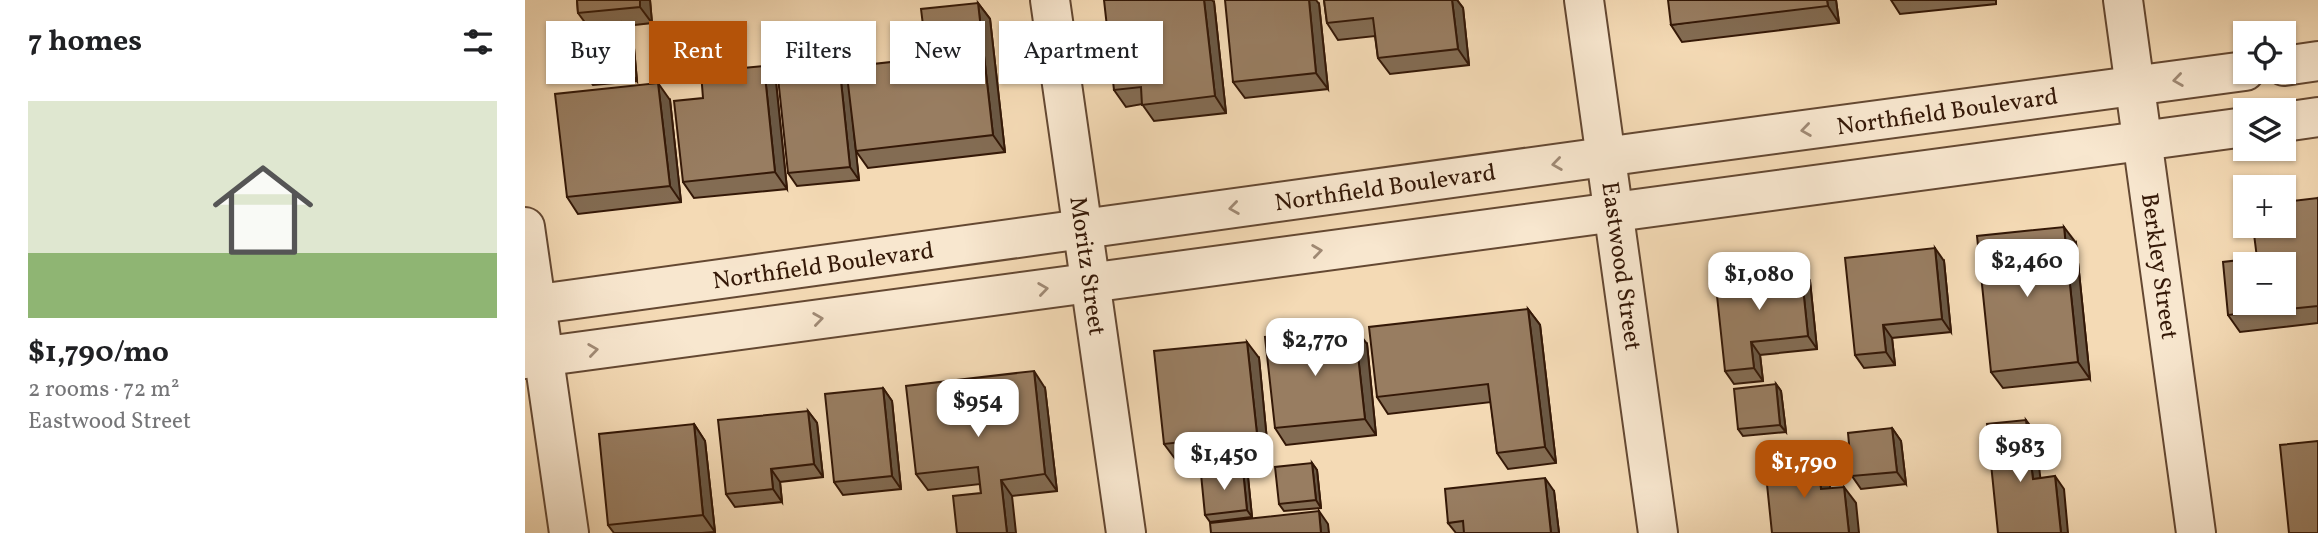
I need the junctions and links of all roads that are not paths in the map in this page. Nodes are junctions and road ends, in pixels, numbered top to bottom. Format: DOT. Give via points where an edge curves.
graph roads {
  1 [pos="1050,0"];
  2 [pos="1584,0"];
  3 [pos="2123,0"];
  4 [pos="2318,61"];
  5 [pos="2296,64"];
  6 [pos="2233,73"];
  7 [pos="2135,86"];
  8 [pos="2318,117"];
  9 [pos="2296,120"];
  10 [pos="2233,129"];
  11 [pos="2143,142"];
  12 [pos="1607,157"];
  13 [pos="1614,211"];
  14 [pos="525,227"];
  15 [pos="1082,230"];
  16 [pos="1090,282"];
  17 [pos="531,305"];
  18 [pos="534,358"];
  19 [pos="569,533"];
  20 [pos="1126,533"];
  21 [pos="1658,533"];
  22 [pos="2196,533"];
  1 -- 15 [label="street, Moritz Street"];
  2 -- 12 [label="street, Eastwood Street"];
  3 -- 7 [label="street, Berkley Street"];
  4 -- 5 [label="street"];
  6 -- 7 [label="street, Northfield Boulevard, one-way"];
  7 -- 11 [label="street, Berkley Street"];
  7 -- 12 [label="street, Northfield Boulevard, one-way"];
  8 -- 9 [label="street"];
  10 -- 11 [label="street"];
  11 -- 13 [label="street"];
  11 -- 22 [label="street, Berkley Street"];
  12 -- 13 [label="street, Eastwood Street"];
  12 -- 15 [label="street, Northfield Boulevard, one-way"];
  16 -- 13 [label="street, one-way"];
  13 -- 21 [label="street, Eastwood Street"];
  14 -- 17 [label="street"];
  15 -- 16 [label="street, Moritz Street"];
  15 -- 17 [label="street, Northfield Boulevard"];
  18 -- 16 [label="street, one-way"];
  16 -- 20 [label="street, Moritz Street"];
  17 -- 18 [label="street"];
  18 -- 19 [label="street"];
}
